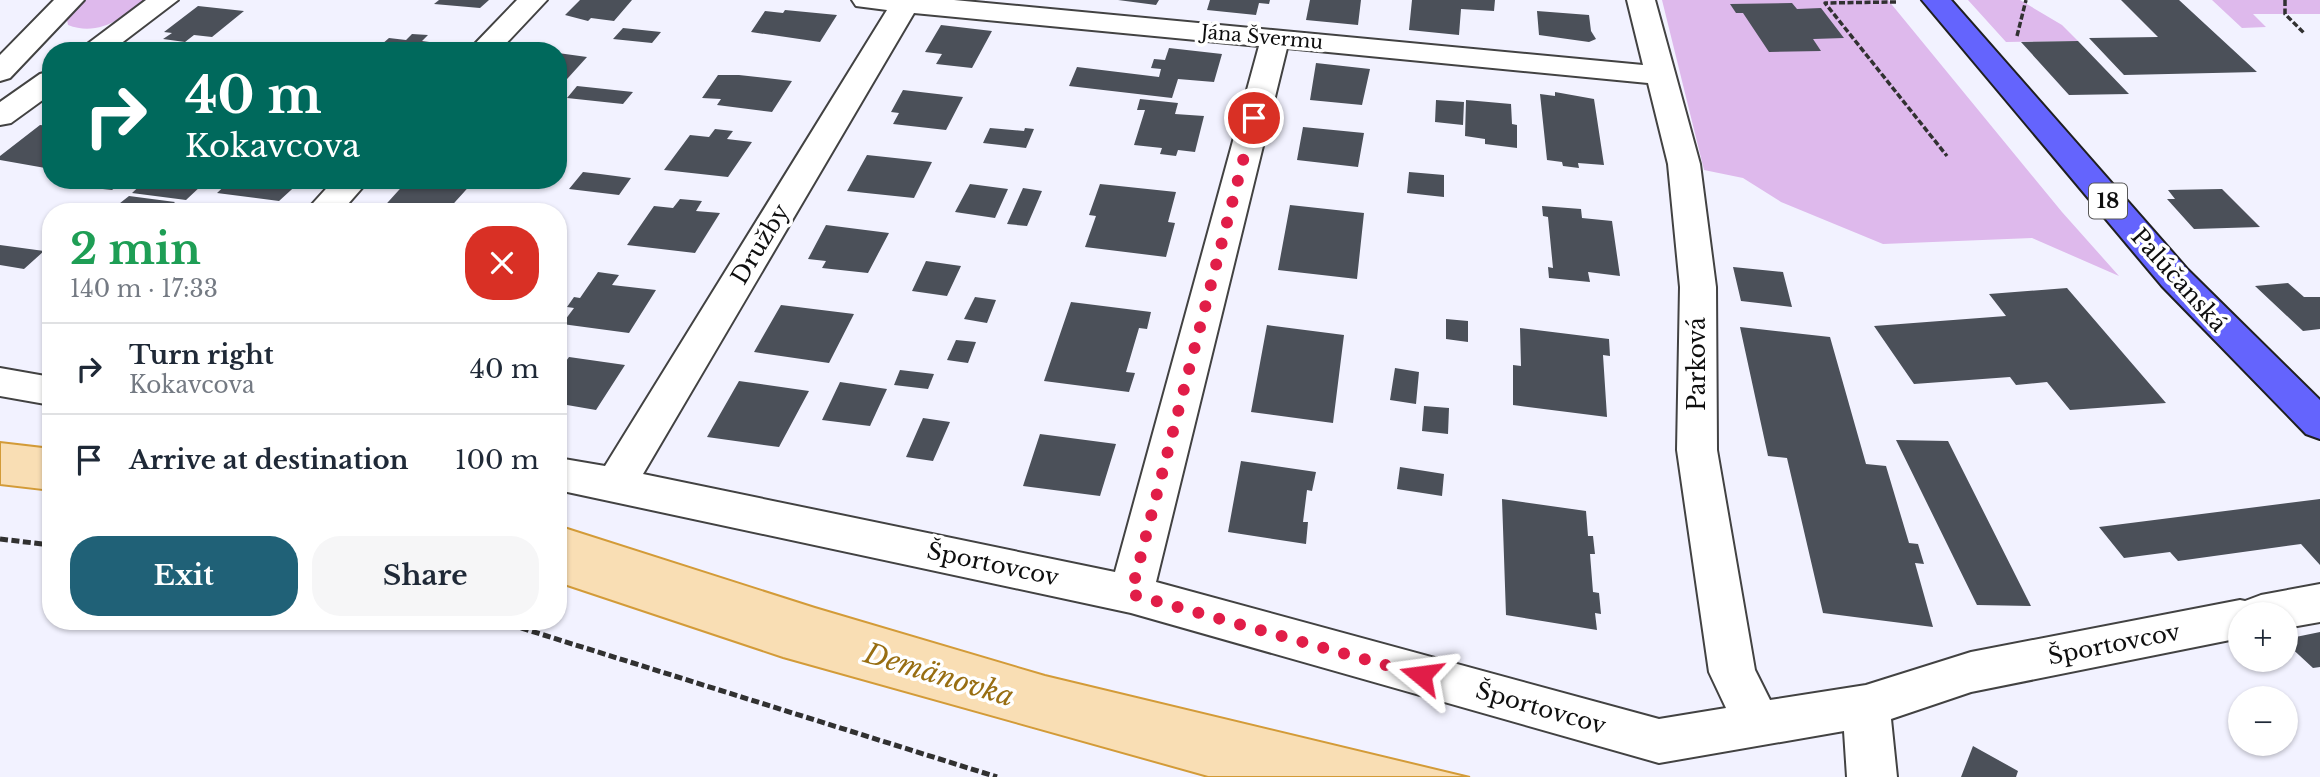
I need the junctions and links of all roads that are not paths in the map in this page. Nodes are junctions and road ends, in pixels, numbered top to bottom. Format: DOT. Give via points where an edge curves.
graph roads {
  1 [pos="70,0"];
  2 [pos="164,0"];
  3 [pos="533,0"];
  4 [pos="866,0"];
  5 [pos="1641,0"];
  6 [pos="1936,0"];
  7 [pos="905,4"];
  8 [pos="1275,38"];
  9 [pos="105,42"];
  10 [pos="491,42"];
  11 [pos="0,72"];
  12 [pos="1658,75"];
  13 [pos="42,87"];
  14 [pos="0,117"];
  15 [pos="344,189"];
  16 [pos="331,203"];
  17 [pos="0,382"];
  18 [pos="42,389"];
  19 [pos="2320,424"];
  20 [pos="567,476"];
  21 [pos="615,484"];
  22 [pos="1131,594"];
  23 [pos="2320,603"];
  24 [pos="2298,607"];
  25 [pos="2228,620"];
  26 [pos="1866,706"];
  27 [pos="1758,725"];
  28 [pos="1872,777"];
  1 -- 11 [label="street"];
  2 -- 9 [label="street"];
  3 -- 10 [label="street"];
  4 -- 7 [label="street, Jána Švermu"];
  5 -- 12 [label="street, Parková"];
  6 -- 19 [label="main road, Palúčanská / 18" via="2175,278"];
  7 -- 8 [label="street, Jána Švermu"];
  7 -- 21 [label="street, Družby"];
  8 -- 12 [label="street, Jána Švermu"];
  8 -- 22 [label="street"];
  12 -- 27 [label="street, Parková" via="1684,164 1698,287 1696,450 1732,671"];
  13 -- 14 [label="street"];
  15 -- 16 [label="street"];
  17 -- 18 [label="street"];
  20 -- 21 [label="street, Športovcov"];
  21 -- 22 [label="street, Športovcov"];
  22 -- 27 [label="street, Športovcov" via="1659,741"];
  23 -- 24 [label="street"];
  25 -- 26 [label="street, Športovcov" via="1971,672"];
  26 -- 27 [label="street, Športovcov"];
  26 -- 28 [label="street"];
}
